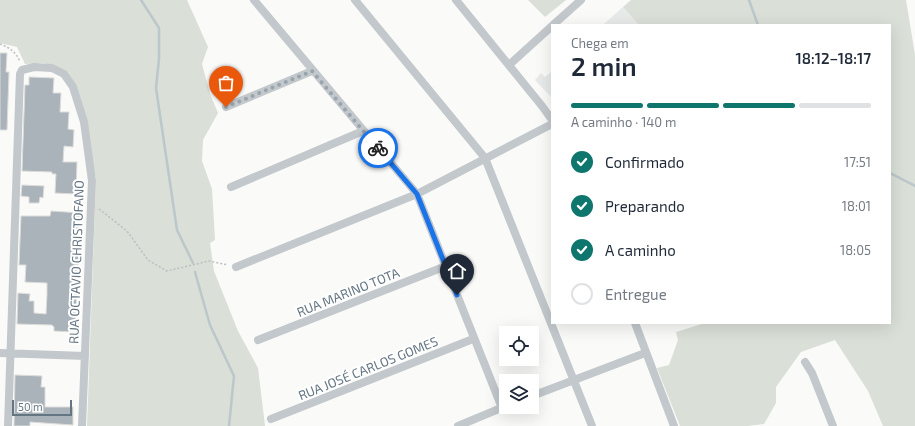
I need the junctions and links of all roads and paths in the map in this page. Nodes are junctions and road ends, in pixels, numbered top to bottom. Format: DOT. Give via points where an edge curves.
graph roads {
  1 [pos="254,0"];
  2 [pos="355,0"];
  3 [pos="456,0"];
  4 [pos="581,0"];
  5 [pos="553,24"];
  6 [pos="551,26"];
  7 [pos="0,44"];
  8 [pos="509,65"];
  9 [pos="22,70"];
  10 [pos="312,71"];
  11 [pos="226,107"];
  12 [pos="551,119"];
  13 [pos="551,125"];
  14 [pos="363,131"];
  15 [pos="485,158"];
  16 [pos="231,187"];
  17 [pos="417,194"];
  18 [pos="91,203"];
  19 [pos="446,266"];
  20 [pos="236,267"];
  21 [pos="551,323"];
  22 [pos="551,324"];
  23 [pos="635,324"];
  24 [pos="474,339"];
  25 [pos="258,340"];
  26 [pos="0,353"];
  27 [pos="11,353"];
  28 [pos="645,353"];
  29 [pos="85,356"];
  30 [pos="805,362"];
  31 [pos="574,381"];
  32 [pos="539,394"];
  33 [pos="499,396"];
  34 [pos="499,409"];
  35 [pos="271,419"];
  36 [pos="8,426"];
  37 [pos="82,426"];
  38 [pos="458,426"];
  39 [pos="592,426"];
  40 [pos="674,426"];
  41 [pos="833,426"];
  1 -- 10 [label="street"];
  2 -- 15 [label="street"];
  3 -- 8 [label="street"];
  4 -- 5 [label="street"];
  6 -- 8 [label="street"];
  7 -- 9 [label="path" via="18,56"];
  8 -- 12 [label="street"];
  9 -- 18 [label="street, RUA OCTAVIO CHRISTOFANO" via="34,67 52,68 64,74 73,87 84,122 92,181"];
  9 -- 27 [label="street"];
  10 -- 11 [label="street"];
  10 -- 14 [label="street"];
  13 -- 15 [label="street"];
  14 -- 16 [label="street"];
  14 -- 17 [label="street"];
  15 -- 17 [label="street"];
  15 -- 21 [label="street"];
  17 -- 19 [label="street"];
  17 -- 20 [label="street"];
  18 -- 20 [label="path" via="127,231 148,260 167,271 209,261"];
  18 -- 29 [label="street, RUA OCTAVIO CHRISTOFANO"];
  19 -- 24 [label="street"];
  19 -- 25 [label="street, RUA MARINO TOTA"];
  22 -- 31 [label="street"];
  23 -- 28 [label="street"];
  24 -- 33 [label="street"];
  24 -- 35 [label="street, RUA JOSÉ CARLOS GOMES"];
  26 -- 27 [label="street"];
  27 -- 29 [label="street"];
  27 -- 36 [label="street"];
  28 -- 31 [label="street"];
  28 -- 40 [label="street"];
  29 -- 37 [label="street, RUA OCTAVIO CHRISTOFANO"];
  30 -- 41 [label="street" via="812,373"];
  31 -- 32 [label="street"];
  31 -- 39 [label="street"];
  34 -- 38 [label="street"];
}
